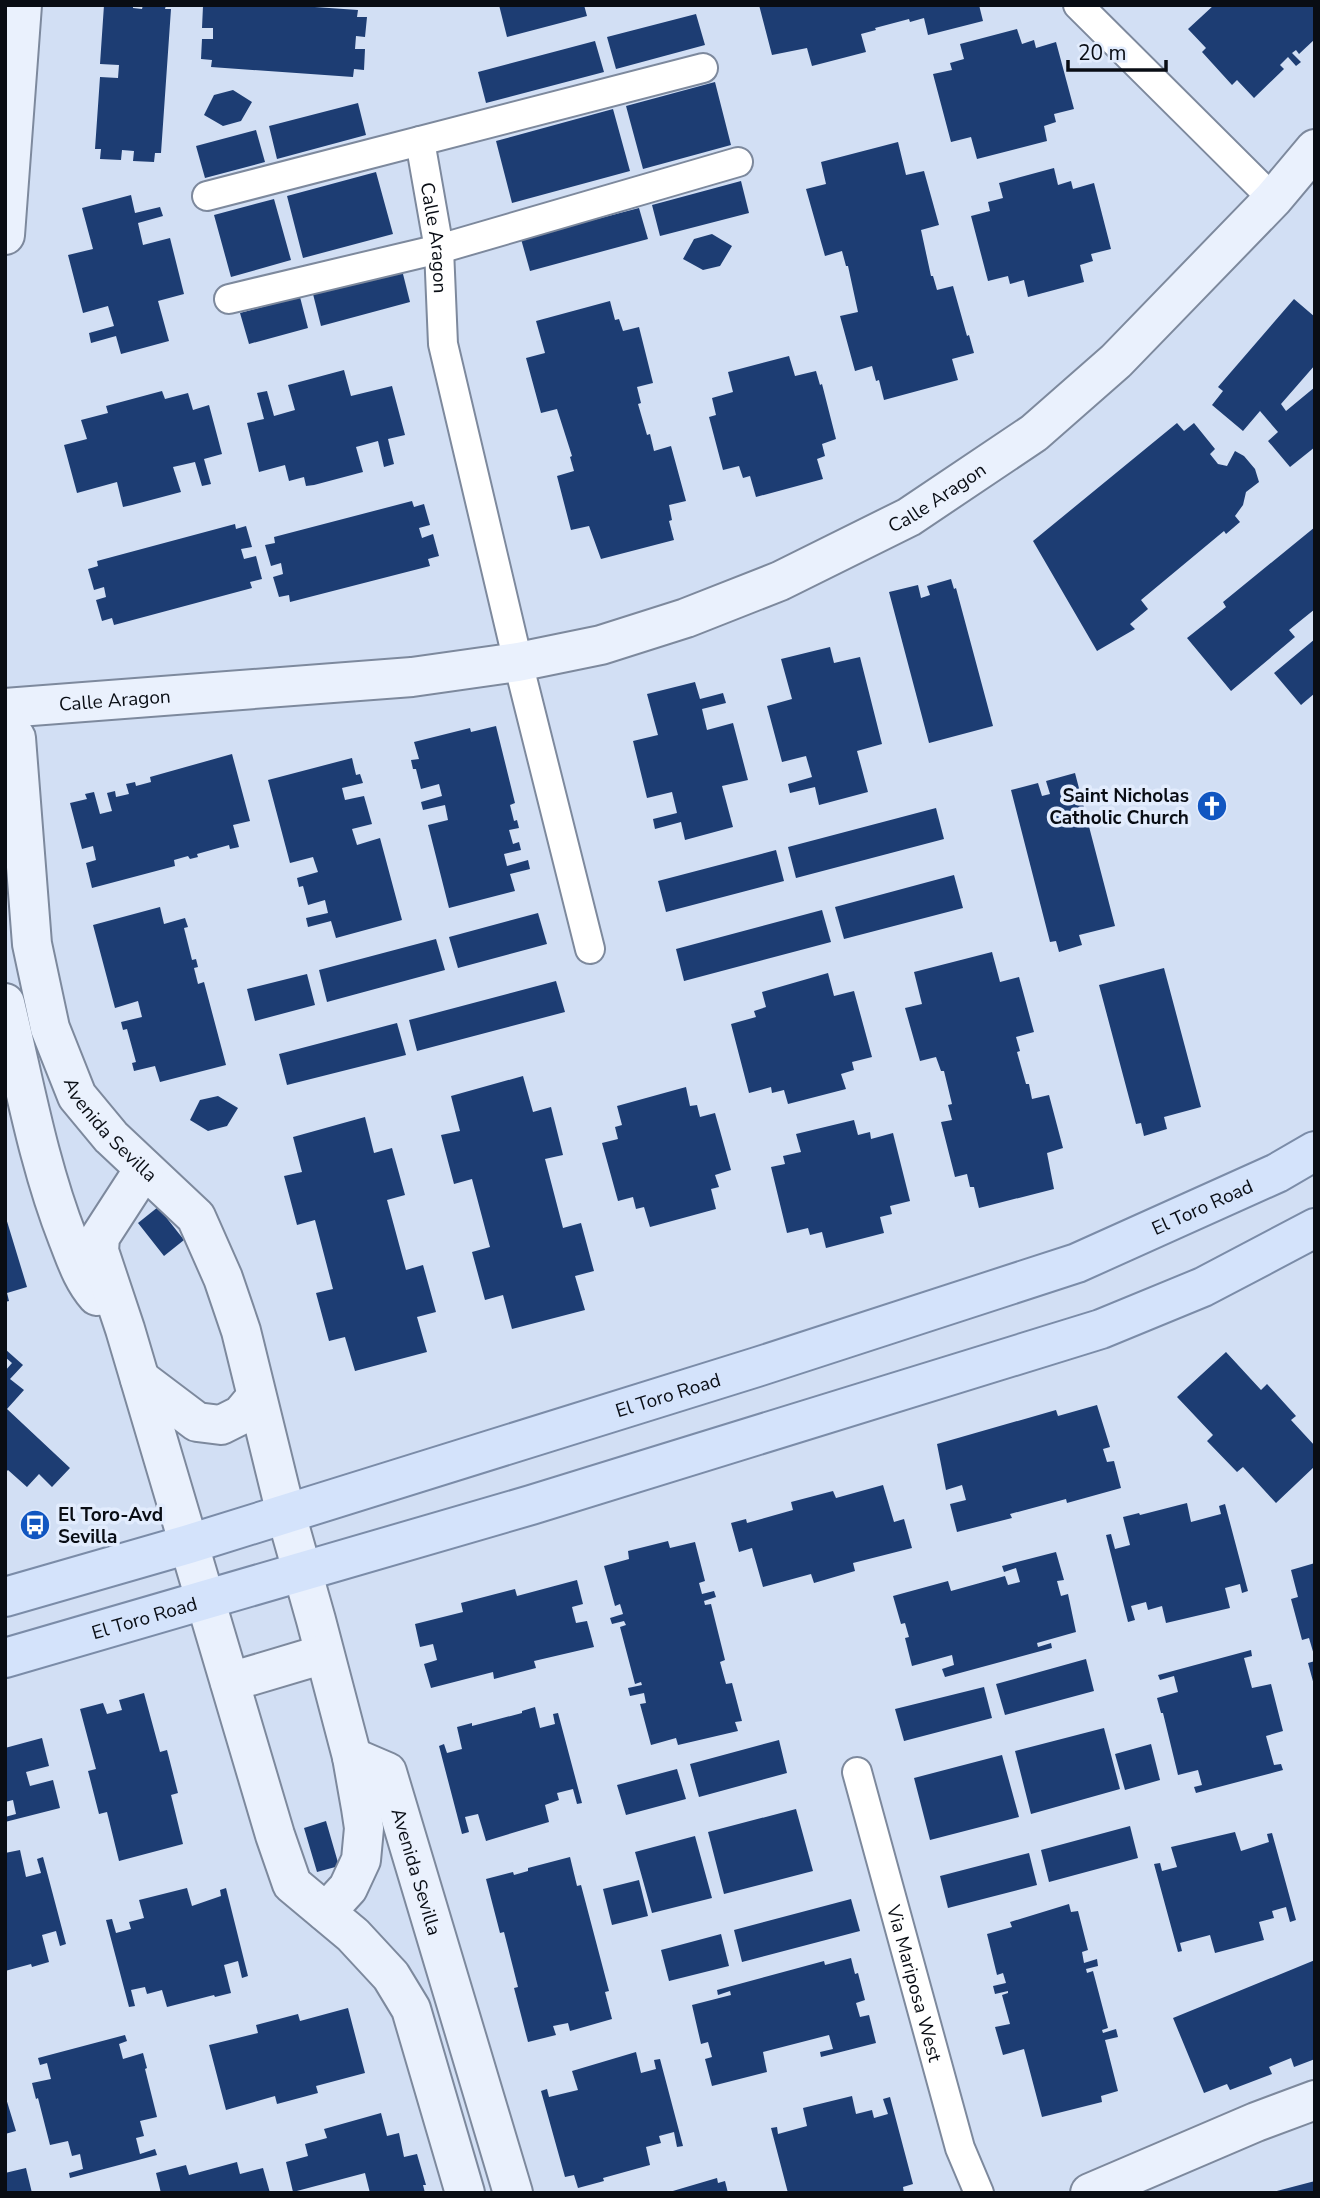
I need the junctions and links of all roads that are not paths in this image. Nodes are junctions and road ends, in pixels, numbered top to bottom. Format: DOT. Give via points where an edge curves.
graph roads {
  1 [pos="1078,5"];
  2 [pos="16,18"];
  3 [pos="703,68"];
  4 [pos="420,141"];
  5 [pos="1315,149"];
  6 [pos="738,162"];
  7 [pos="207,196"];
  8 [pos="1273,199"];
  9 [pos="5,235"];
  10 [pos="439,249"];
  11 [pos="229,299"];
  12 [pos="518,662"];
  13 [pos="5,708"];
  14 [pos="5,722"];
  15 [pos="590,949"];
  16 [pos="5,1003"];
  17 [pos="1315,1151"];
  18 [pos="144,1169"];
  19 [pos="1315,1228"];
  20 [pos="125,1329"];
  21 [pos="140,1379"];
  22 [pos="256,1397"];
  23 [pos="286,1514"];
  24 [pos="189,1544"];
  25 [pos="302,1571"];
  26 [pos="5,1597"];
  27 [pos="205,1599"];
  28 [pos="324,1654"];
  29 [pos="5,1658"];
  30 [pos="230,1682"];
  31 [pos="352,1757"];
  32 [pos="857,1772"];
  33 [pos="326,1912"];
  34 [pos="1315,2100"];
  35 [pos="465,2193"];
  36 [pos="513,2193"];
  37 [pos="979,2193"];
  38 [pos="1090,2193"];
  1 -- 8 [label="street"];
  2 -- 9 [label="street"];
  3 -- 4 [label="street"];
  4 -- 7 [label="street"];
  4 -- 10 [label="street, Calle Aragon"];
  5 -- 8 [label="street, Calle Aragon"];
  6 -- 10 [label="street"];
  8 -- 12 [label="street, Calle Aragon" via="1116,361 1034,433 909,517 780,581 686,618 601,645"];
  10 -- 11 [label="street"];
  10 -- 12 [label="street, Calle Aragon" via="443,344"];
  12 -- 13 [label="street, Calle Aragon" via="412,677"];
  12 -- 15 [label="street, Calle Aragon"];
  14 -- 18 [label="street, Avenida Sevilla" via="16,737 32,944 50,1028 77,1096"];
  16 -- 20 [label="street" via="63,1226 85,1283"];
  17 -- 23 [label="main road, El Toro Road" via="1278,1173 1077,1263"];
  18 -- 20 [label="street" via="100,1237 99,1251"];
  18 -- 22 [label="street, Avenida Sevilla" via="196,1217 241,1331"];
  19 -- 25 [label="main road, El Toro Road" via="1203,1287 1101,1329 531,1506"];
  20 -- 21 [label="street"];
  21 -- 22 [label="street" via="197,1422 221,1425 241,1415"];
  21 -- 24 [label="street"];
  22 -- 23 [label="street, Avenida Sevilla"];
  23 -- 24 [label="main road, El Toro Road"];
  23 -- 25 [label="street, Avenida Sevilla"];
  24 -- 26 [label="main road, El Toro Road"];
  24 -- 27 [label="street"];
  25 -- 27 [label="main road, El Toro Road"];
  25 -- 28 [label="street"];
  27 -- 29 [label="main road, El Toro Road"];
  27 -- 30 [label="street"];
  28 -- 30 [label="street"];
  28 -- 31 [label="street"];
  30 -- 33 [label="street" via="292,1884"];
  31 -- 33 [label="street" via="364,1828 361,1860 348,1888"];
  31 -- 36 [label="street, Avenida Sevilla" via="387,1772"];
  32 -- 37 [label="street, Via Mariposa West" via="960,2148"];
  33 -- 35 [label="street" via="391,1976 411,2009"];
  34 -- 38 [label="street"];
}
